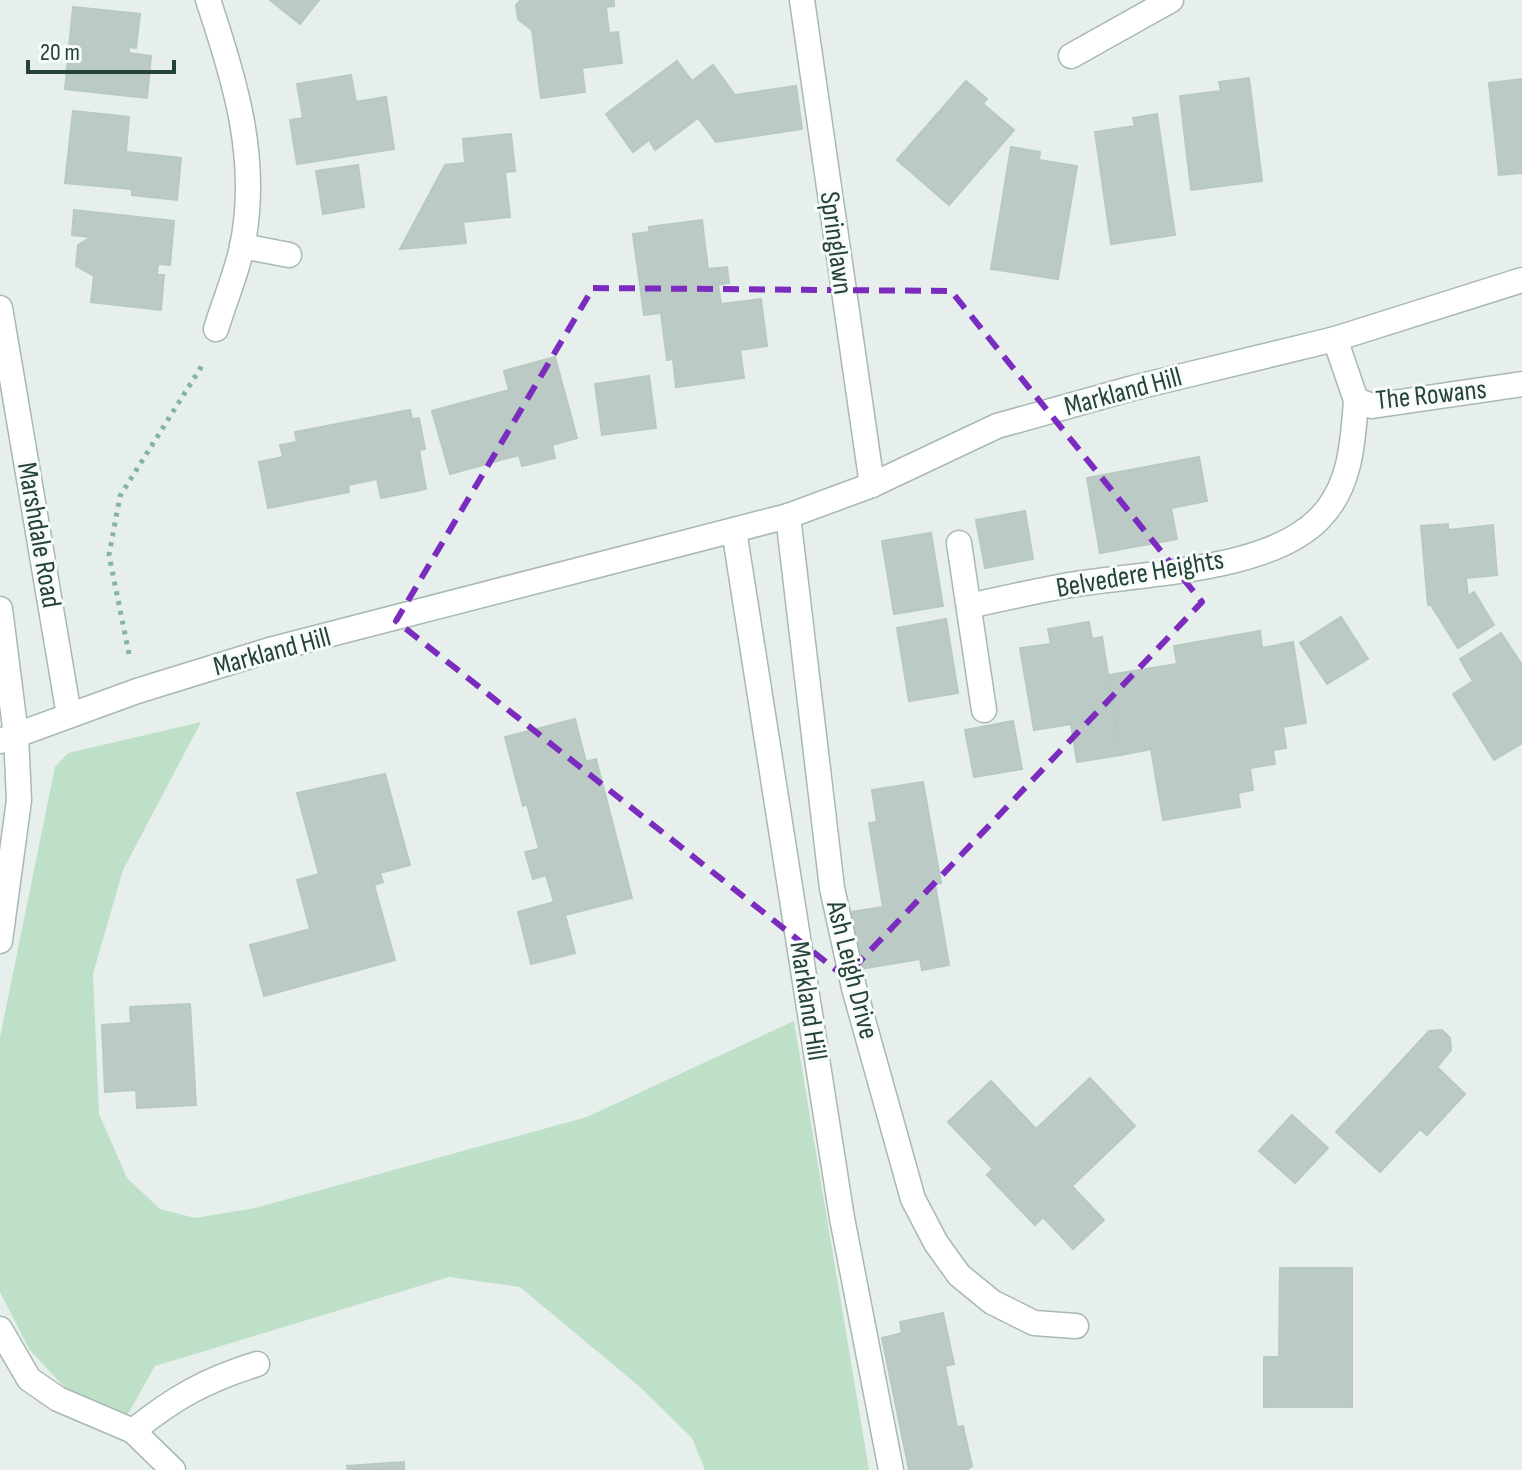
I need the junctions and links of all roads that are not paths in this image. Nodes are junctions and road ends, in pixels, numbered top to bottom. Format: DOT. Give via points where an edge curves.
graph roads {
  1 [pos="208,0"];
  2 [pos="802,0"];
  3 [pos="1171,0"];
  4 [pos="1071,56"];
  5 [pos="242,246"];
  6 [pos="289,255"];
  7 [pos="1522,280"];
  8 [pos="0,308"];
  9 [pos="216,329"];
  10 [pos="1335,339"];
  11 [pos="1522,384"];
  12 [pos="1356,400"];
  13 [pos="872,485"];
  14 [pos="788,516"];
  15 [pos="734,530"];
  16 [pos="959,543"];
  17 [pos="969,606"];
  18 [pos="0,609"];
  19 [pos="984,710"];
  20 [pos="69,715"];
  21 [pos="8,738"];
  22 [pos="0,941"];
  23 [pos="1076,1326"];
  24 [pos="0,1329"];
  25 [pos="257,1364"];
  26 [pos="133,1431"];
  27 [pos="173,1470"];
  28 [pos="891,1470"];
  1 -- 5 [label="street" via="237,87 245,142"];
  2 -- 13 [label="street, Springlawn"];
  3 -- 4 [label="street"];
  5 -- 6 [label="street"];
  5 -- 9 [label="street"];
  7 -- 10 [label="street, Markland Hill"];
  8 -- 20 [label="street, Marshdale Road"];
  10 -- 12 [label="street, The Rowans"];
  10 -- 13 [label="street, Markland Hill" via="997,426"];
  11 -- 12 [label="street, The Rowans" via="1372,406"];
  12 -- 17 [label="street, Belvedere Heights" via="1353,448 1341,488 1320,519 1290,540 1185,571 1065,586"];
  13 -- 14 [label="street, Markland Hill"];
  14 -- 15 [label="street, Markland Hill"];
  14 -- 23 [label="street, Ash Leigh Drive" via="832,888 913,1199 959,1275 992,1302 1034,1323"];
  15 -- 20 [label="street, Markland Hill" via="273,649"];
  15 -- 28 [label="street, Markland Hill" via="842,1218"];
  16 -- 17 [label="street"];
  17 -- 19 [label="street"];
  18 -- 21 [label="street"];
  20 -- 21 [label="street, Markland Hill"];
  21 -- 22 [label="street" via="19,819"];
  24 -- 26 [label="street" via="29,1379 58,1399"];
  25 -- 26 [label="street" via="182,1393"];
  26 -- 27 [label="street"];
}
